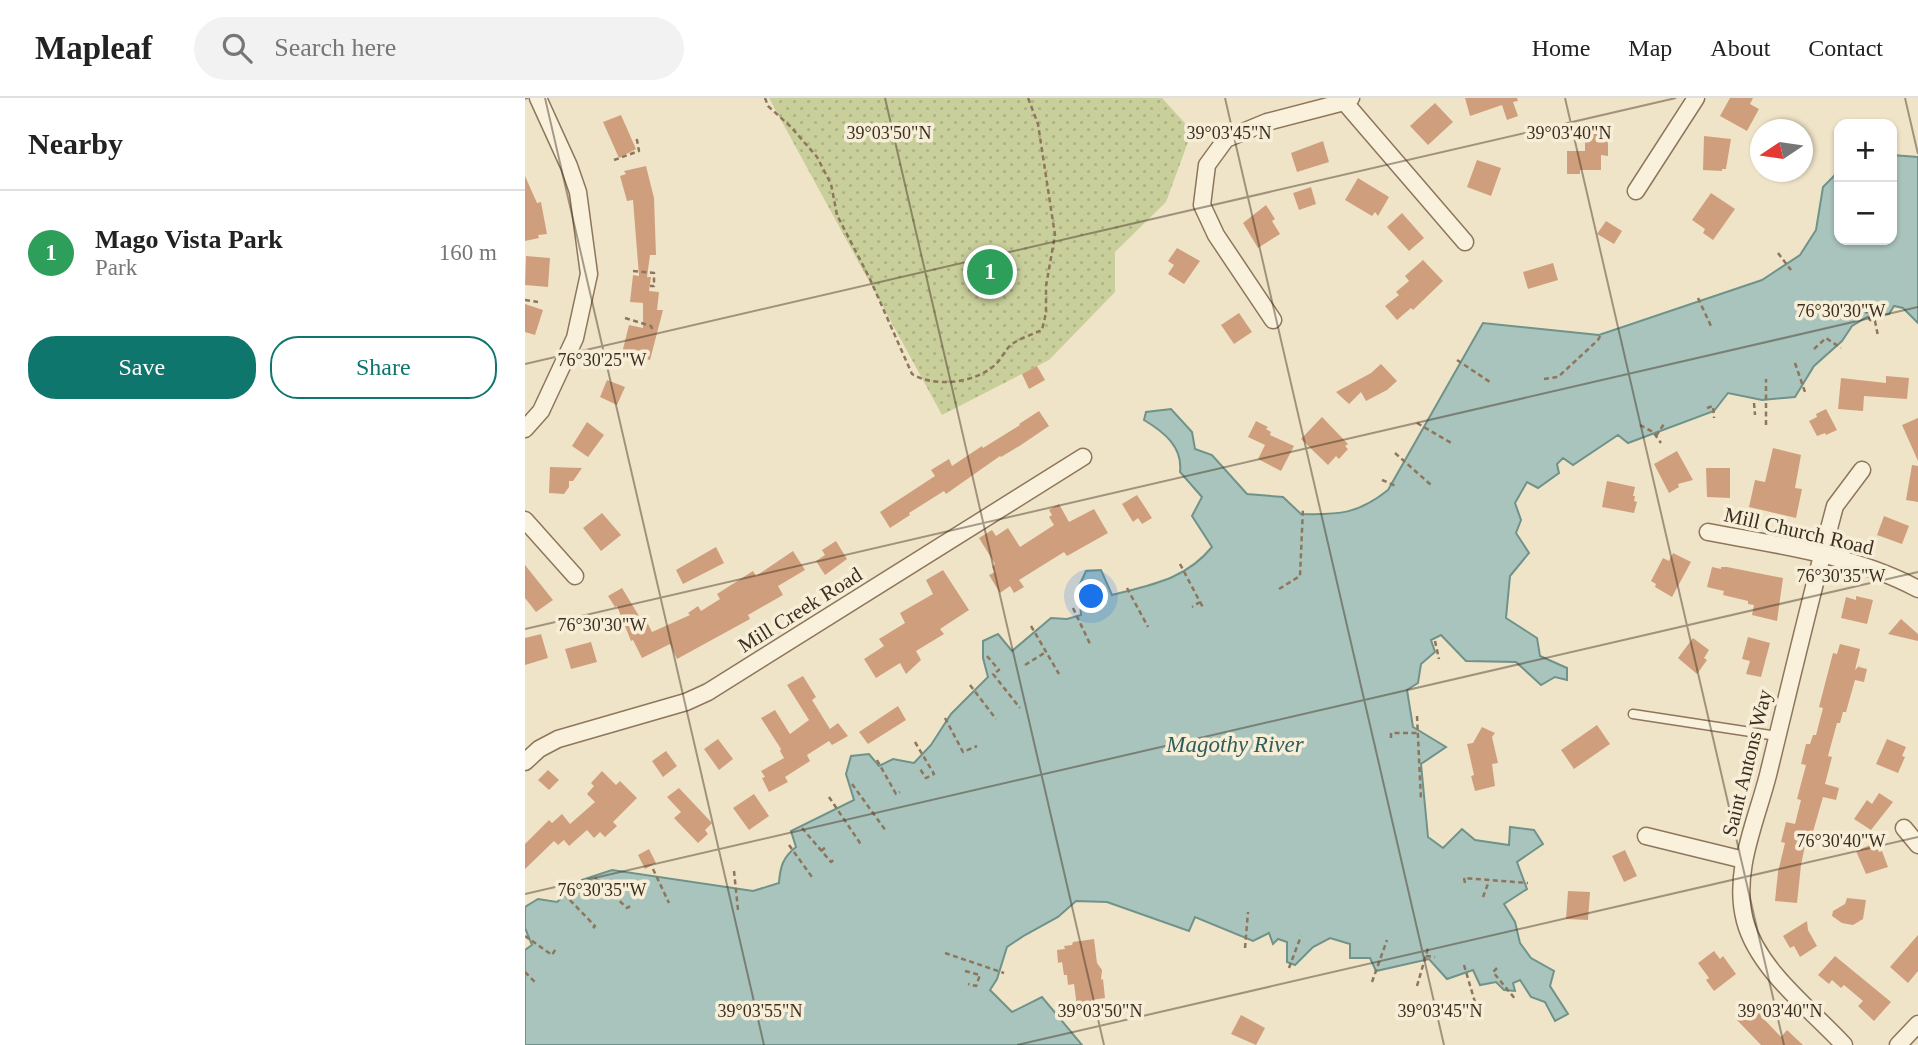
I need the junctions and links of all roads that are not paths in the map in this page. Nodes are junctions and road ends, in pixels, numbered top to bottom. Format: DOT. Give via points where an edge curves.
graph roads {
  1 [pos="538,98"];
  2 [pos="1696,98"];
  3 [pos="1345,99"];
  4 [pos="1636,191"];
  5 [pos="1465,242"];
  6 [pos="1273,320"];
  7 [pos="525,429"];
  8 [pos="1083,457"];
  9 [pos="1862,470"];
  10 [pos="525,520"];
  11 [pos="1708,532"];
  12 [pos="1822,555"];
  13 [pos="575,576"];
  14 [pos="1918,589"];
  15 [pos="1633,714"];
  16 [pos="1777,736"];
  17 [pos="525,762"];
  18 [pos="1904,828"];
  19 [pos="1646,836"];
  20 [pos="1918,845"];
  21 [pos="1744,860"];
  22 [pos="1918,1024"];
  23 [pos="1844,1045"];
  24 [pos="1898,1045"];
  1 -- 7 [label="street" via="578,192 589,274 575,338 541,411"];
  2 -- 4 [label="street"];
  3 -- 5 [label="street"];
  3 -- 6 [label="street" via="1226,139 1207,165 1202,205 1216,235"];
  8 -- 17 [label="street, Mill Creek Road" via="708,692 558,739"];
  9 -- 12 [label="street, Saint Antons Way" via="1835,506"];
  10 -- 13 [label="street"];
  11 -- 12 [label="street, Mill Church Road"];
  12 -- 14 [label="street, Mill Church Road" via="1892,575"];
  12 -- 16 [label="street, Saint Antons Way"];
  15 -- 16 [label="lane"];
  16 -- 21 [label="street, Saint Antons Way"];
  18 -- 20 [label="street"];
  19 -- 21 [label="street"];
  21 -- 23 [label="street, Saint Antons Way" via="1745,921 1754,944 1782,984"];
  22 -- 24 [label="street"];
}
